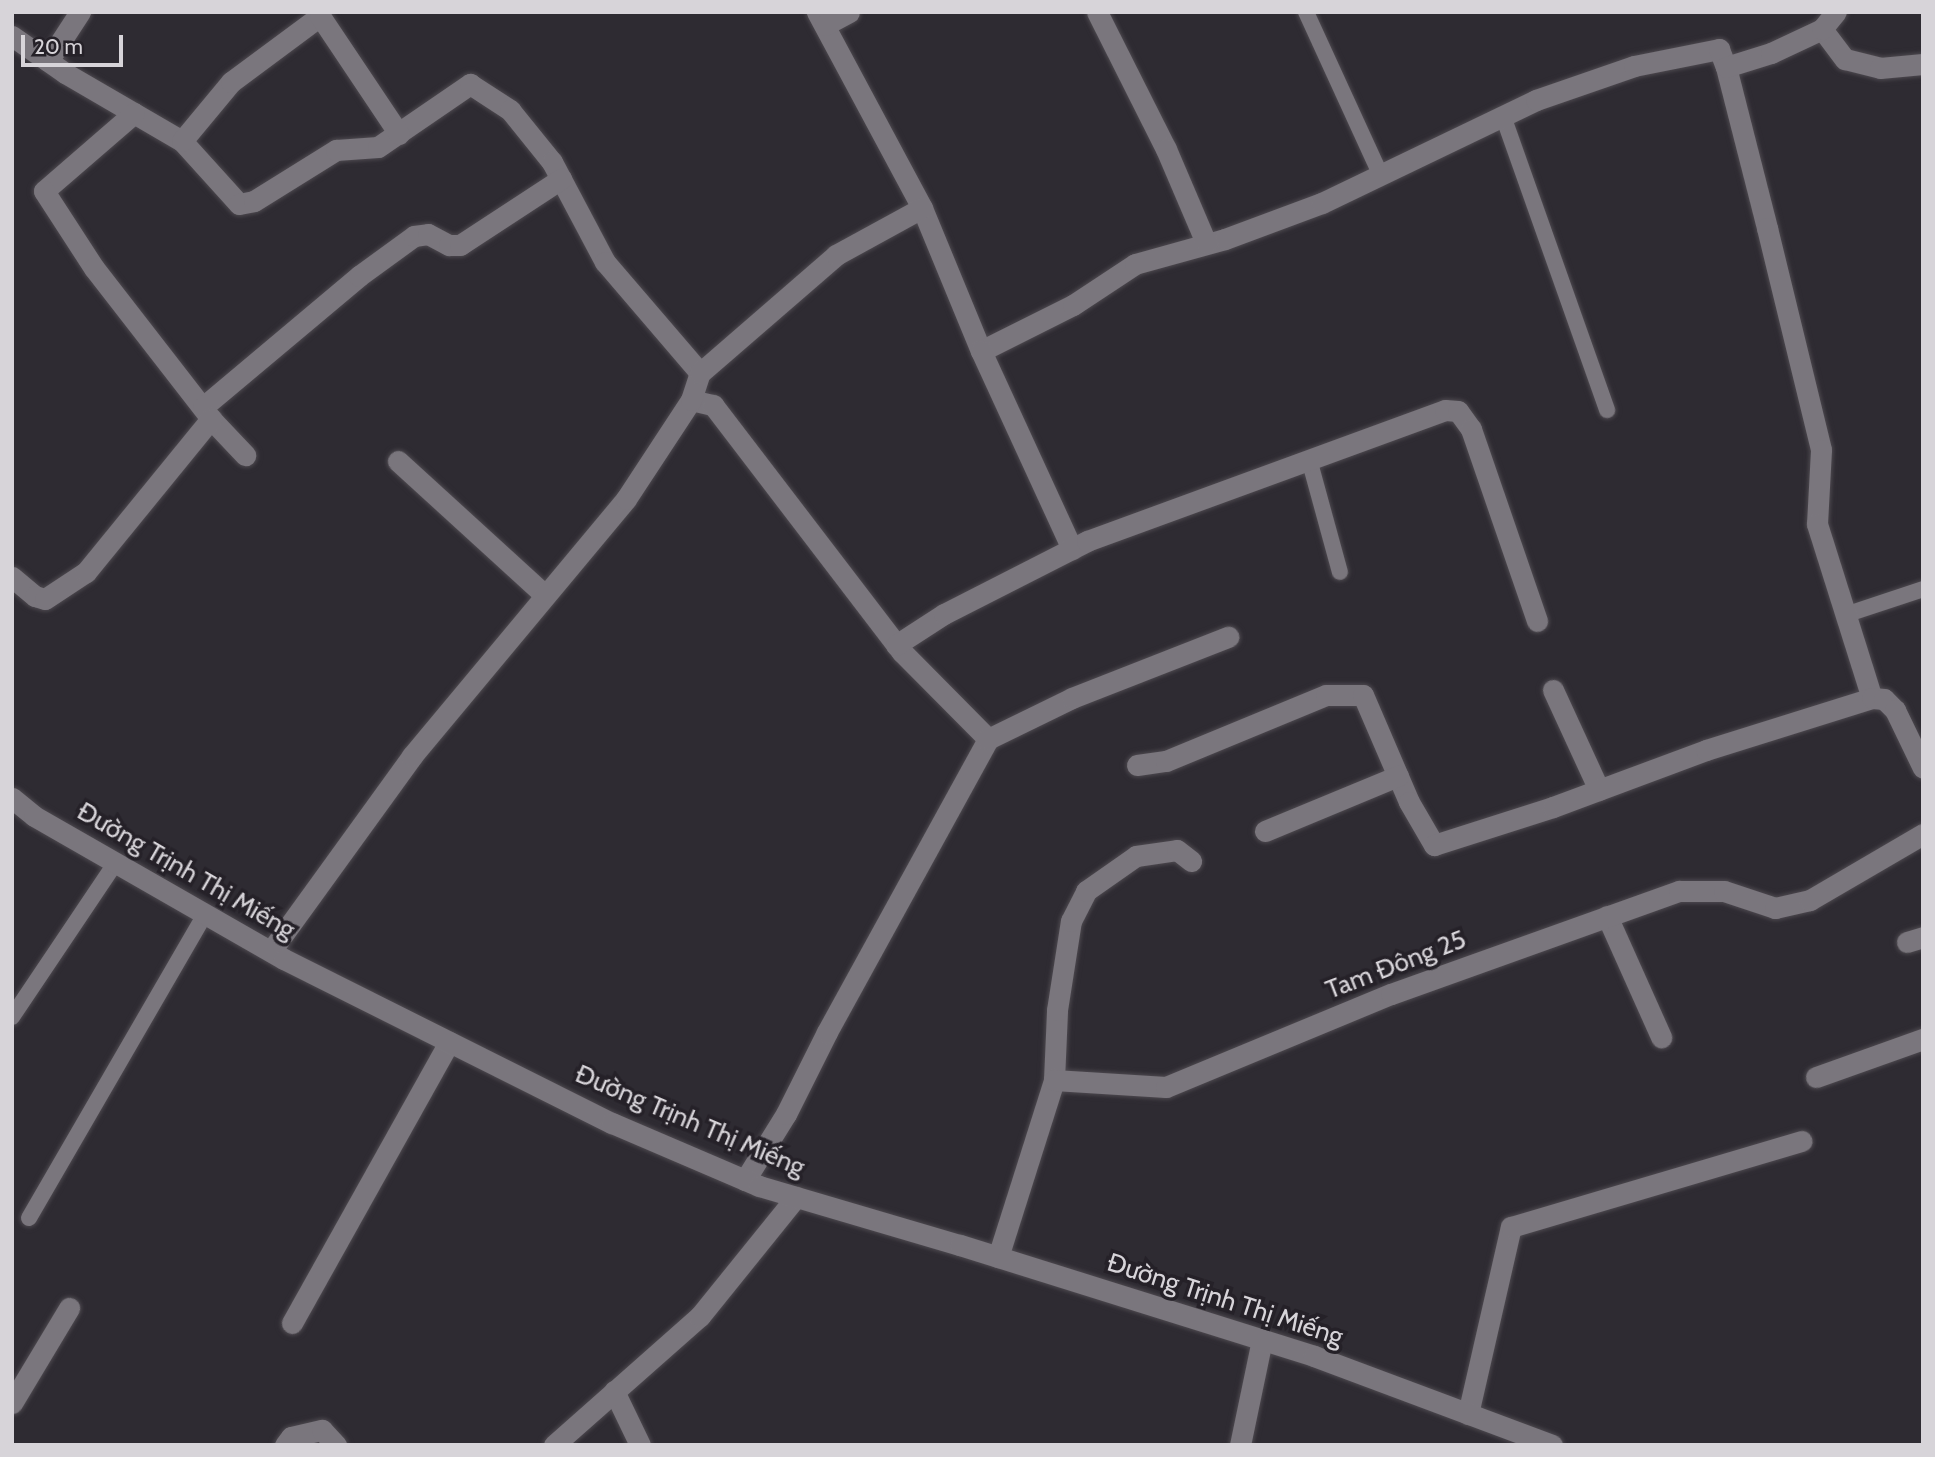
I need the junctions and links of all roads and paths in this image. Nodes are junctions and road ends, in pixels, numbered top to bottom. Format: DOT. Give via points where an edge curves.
graph roads {
  1 [pos="80,12"];
  2 [pos="849,12"];
  3 [pos="1097,12"];
  4 [pos="1306,12"];
  5 [pos="1836,12"];
  6 [pos="821,18"];
  7 [pos="1822,29"];
  8 [pos="12,36"];
  9 [pos="48,61"];
  10 [pos="1923,64"];
  11 [pos="1726,66"];
  12 [pos="134,113"];
  13 [pos="1503,116"];
  14 [pos="399,134"];
  15 [pos="182,141"];
  16 [pos="1380,174"];
  17 [pos="561,179"];
  18 [pos="922,208"];
  19 [pos="1206,243"];
  20 [pos="981,351"];
  21 [pos="700,373"];
  22 [pos="691,400"];
  23 [pos="1607,410"];
  24 [pos="207,413"];
  25 [pos="244,455"];
  26 [pos="1309,459"];
  27 [pos="398,461"];
  28 [pos="1072,549"];
  29 [pos="1340,572"];
  30 [pos="12,577"];
  31 [pos="1923,589"];
  32 [pos="545,595"];
  33 [pos="1848,614"];
  34 [pos="1537,621"];
  35 [pos="1228,637"];
  36 [pos="896,645"];
  37 [pos="1553,690"];
  38 [pos="1872,698"];
  39 [pos="988,739"];
  40 [pos="1137,765"];
  41 [pos="1923,768"];
  42 [pos="1398,776"];
  43 [pos="1599,790"];
  44 [pos="12,798"];
  45 [pos="1265,831"];
  46 [pos="1923,834"];
  47 [pos="1191,861"];
  48 [pos="116,862"];
  49 [pos="205,914"];
  50 [pos="1607,916"];
  51 [pos="271,951"];
  52 [pos="12,1017"];
  53 [pos="1661,1037"];
  54 [pos="1923,1039"];
  55 [pos="449,1042"];
  56 [pos="1816,1077"];
  57 [pos="1054,1080"];
  58 [pos="1802,1141"];
  59 [pos="745,1180"];
  60 [pos="796,1197"];
  61 [pos="29,1219"];
  62 [pos="998,1257"];
  63 [pos="69,1308"];
  64 [pos="292,1324"];
  65 [pos="1262,1340"];
  66 [pos="614,1391"];
  67 [pos="12,1403"];
  68 [pos="1468,1413"];
  69 [pos="285,1445"];
  70 [pos="336,1445"];
  71 [pos="554,1445"];
  72 [pos="640,1445"];
  73 [pos="1240,1445"];
  74 [pos="1552,1445"];
  1 -- 9 [label="street"];
  2 -- 6 [label="street"];
  3 -- 19 [label="street" via="1166,149"];
  4 -- 16 [label="lane"];
  5 -- 7 [label="street"];
  6 -- 18 [label="street"];
  7 -- 10 [label="street" via="1845,59 1880,68"];
  7 -- 11 [label="street" via="1771,53"];
  8 -- 9 [label="street"];
  9 -- 12 [label="street"];
  11 -- 13 [label="street" via="1719,48 1634,66"];
  11 -- 33 [label="street" via="1821,450 1817,524"];
  12 -- 15 [label="street"];
  12 -- 24 [label="street" via="44,191 94,268"];
  13 -- 16 [label="street"];
  13 -- 23 [label="lane"];
  14 -- 15 [label="street" via="378,147 336,150 254,201 239,204"];
  14 -- 15 [label="street" via="320,16 231,82"];
  14 -- 17 [label="street" via="470,84 510,110"];
  16 -- 19 [label="street" via="1322,203"];
  17 -- 21 [label="street" via="605,262"];
  17 -- 24 [label="street" via="460,245 449,245 428,234 414,236 359,276"];
  18 -- 20 [label="street"];
  18 -- 21 [label="street" via="836,255"];
  19 -- 20 [label="street" via="1135,264 1073,305"];
  20 -- 28 [label="street"];
  21 -- 22 [label="street"];
  22 -- 32 [label="street" via="626,499"];
  22 -- 36 [label="street" via="713,405"];
  24 -- 25 [label="street"];
  24 -- 30 [label="street" via="86,572 46,599"];
  26 -- 28 [label="street"];
  26 -- 29 [label="lane"];
  26 -- 34 [label="street" via="1433,412 1458,411 1471,429"];
  27 -- 32 [label="street"];
  28 -- 36 [label="street" via="944,614"];
  31 -- 33 [label="lane"];
  32 -- 51 [label="street" via="412,756"];
  33 -- 38 [label="street"];
  35 -- 39 [label="street" via="1072,698"];
  36 -- 39 [label="street"];
  37 -- 43 [label="street"];
  38 -- 41 [label="street" via="1884,699 1895,710"];
  38 -- 43 [label="street" via="1706,750"];
  39 -- 59 [label="street" via="786,1114"];
  40 -- 42 [label="street" via="1166,761 1326,695 1363,695"];
  42 -- 43 [label="street" via="1434,845"];
  42 -- 45 [label="street"];
  44 -- 48 [label="street, Đường Trịnh Thị Miếng" via="34,816"];
  46 -- 50 [label="street, Tam Đông 25" via="1810,900 1775,908 1724,891 1679,891"];
  47 -- 57 [label="street" via="1177,850 1136,856 1086,891 1071,921"];
  48 -- 49 [label="street, Đường Trịnh Thị Miếng"];
  48 -- 52 [label="lane"];
  49 -- 51 [label="street, Đường Trịnh Thị Miếng"];
  49 -- 61 [label="lane"];
  50 -- 53 [label="street"];
  50 -- 57 [label="street, Tam Đông 25" via="1391,995 1166,1087"];
  51 -- 55 [label="street, Đường Trịnh Thị Miếng"];
  54 -- 56 [label="street"];
  55 -- 59 [label="street, Đường Trịnh Thị Miếng" via="612,1123"];
  55 -- 64 [label="street"];
  57 -- 62 [label="street"];
  58 -- 68 [label="street" via="1511,1227"];
  59 -- 60 [label="street, Đường Trịnh Thị Miếng"];
  60 -- 62 [label="street, Đường Trịnh Thị Miếng"];
  60 -- 66 [label="street" via="700,1316"];
  62 -- 65 [label="street, Đường Trịnh Thị Miếng"];
  63 -- 67 [label="street"];
  65 -- 68 [label="street, Đường Trịnh Thị Miếng"];
  65 -- 73 [label="street"];
  66 -- 71 [label="street"];
  66 -- 72 [label="street"];
  68 -- 74 [label="street, Đường Trịnh Thị Miếng"];
  69 -- 70 [label="street" via="290,1437 322,1430"];
}
